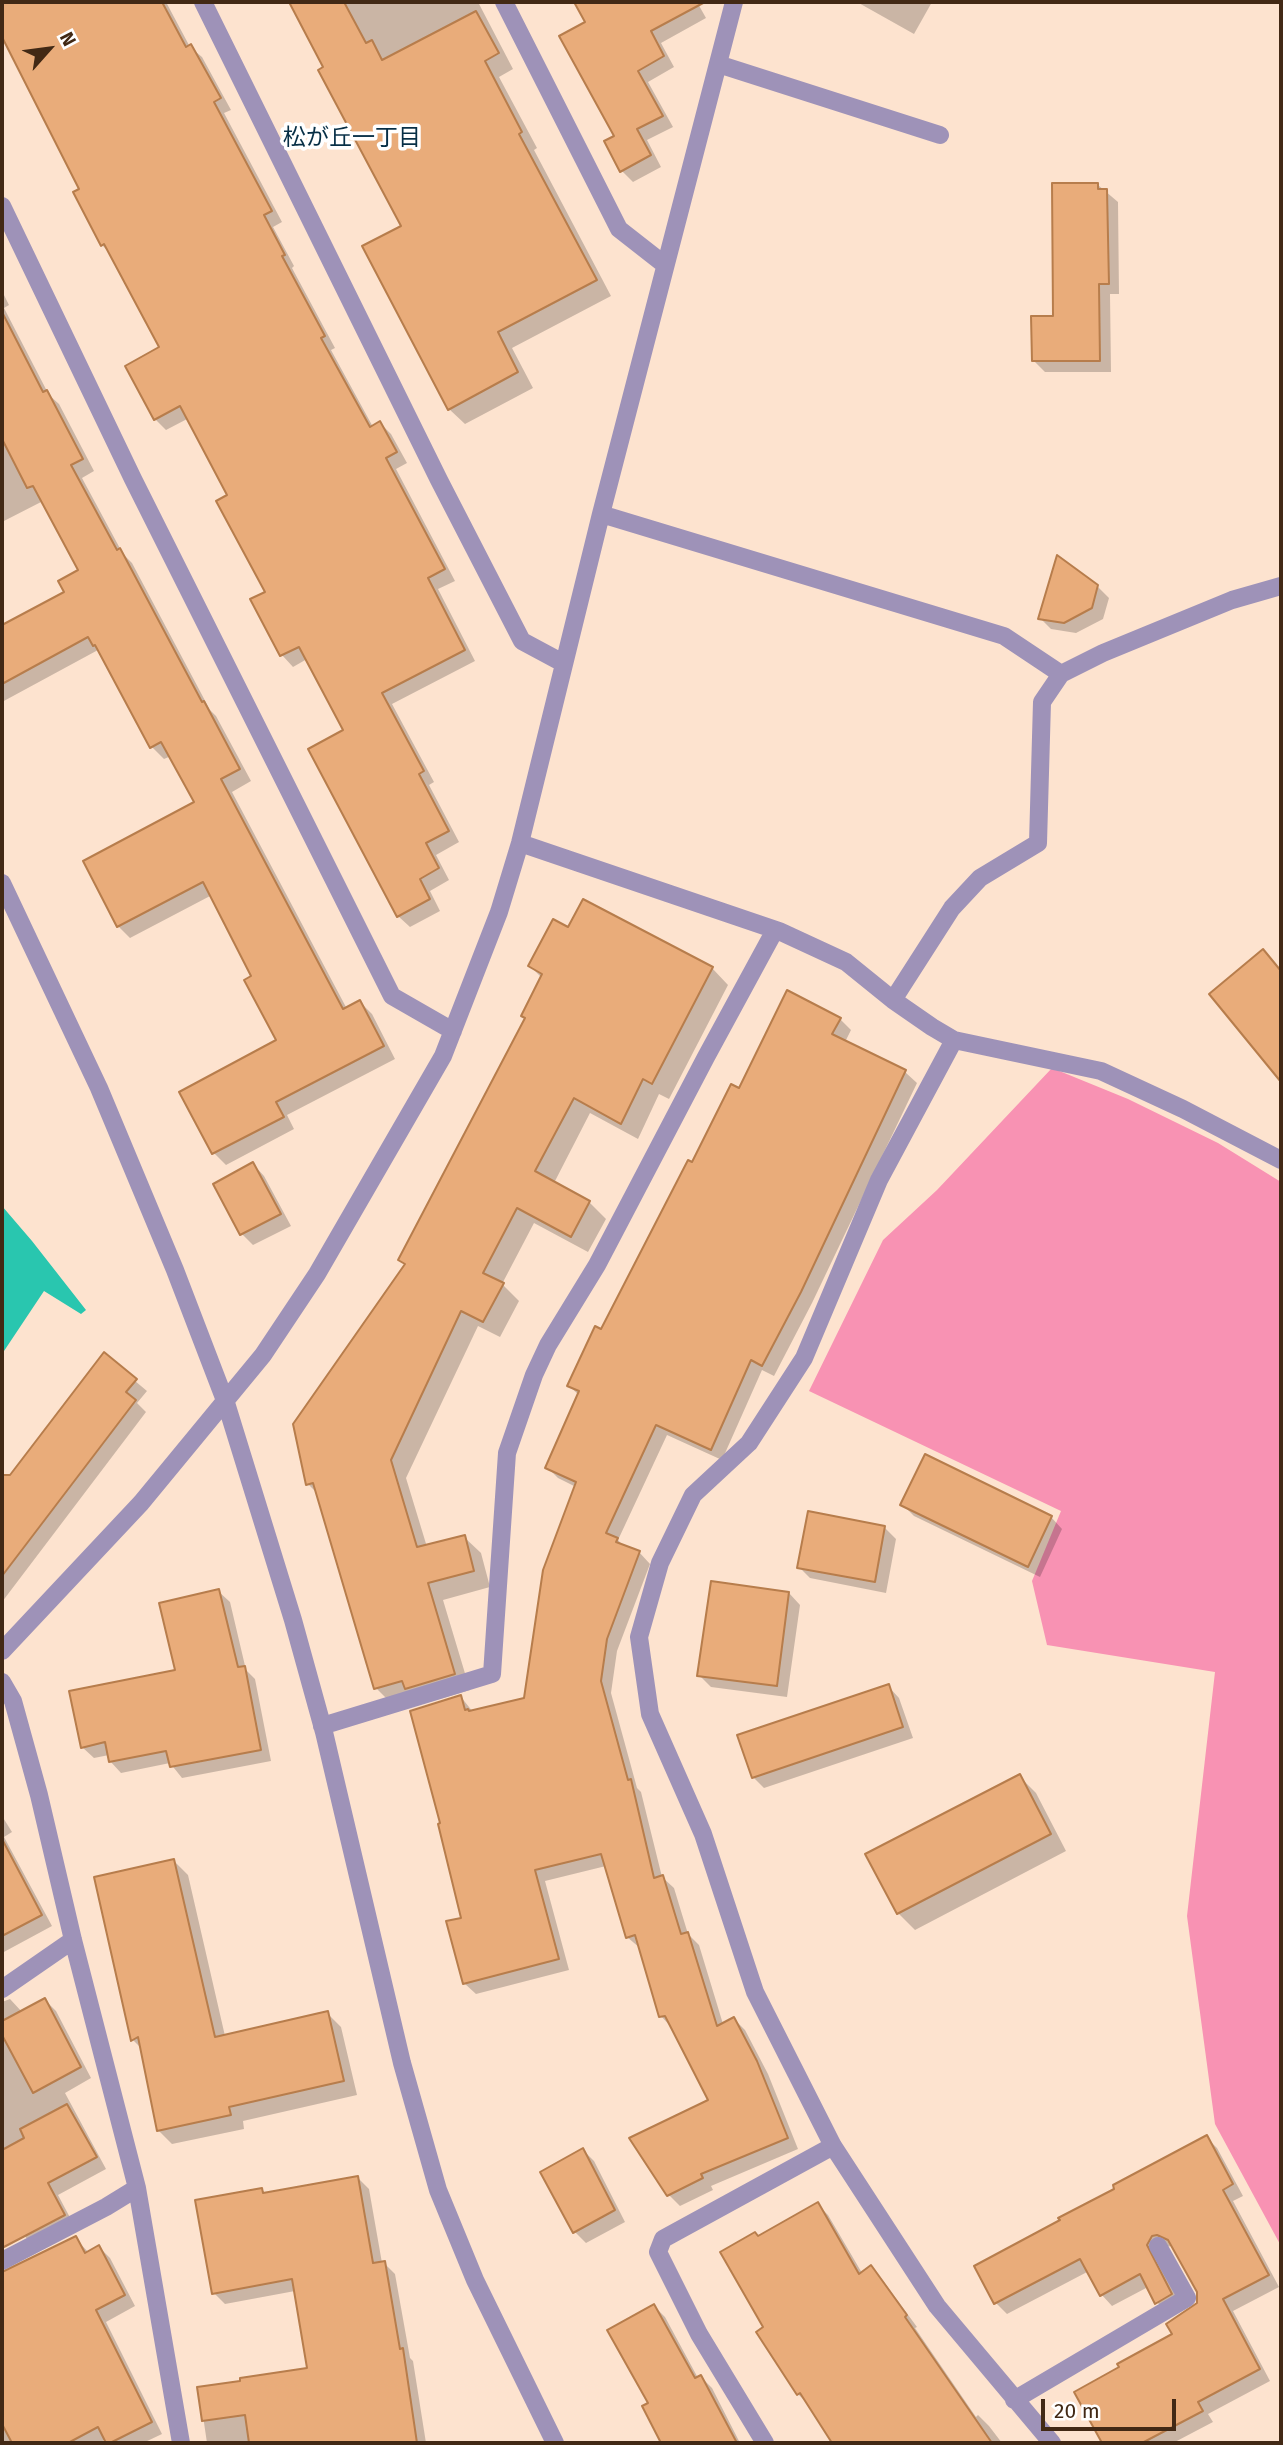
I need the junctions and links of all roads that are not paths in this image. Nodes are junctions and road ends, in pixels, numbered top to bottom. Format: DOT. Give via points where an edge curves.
graph roads {
  1 [pos="203,2"];
  2 [pos="504,2"];
  3 [pos="734,2"];
  4 [pos="718,64"];
  5 [pos="940,135"];
  6 [pos="2,206"];
  7 [pos="665,265"];
  8 [pos="601,514"];
  9 [pos="1281,586"];
  10 [pos="563,663"];
  11 [pos="1061,674"];
  12 [pos="520,843"];
  13 [pos="2,883"];
  14 [pos="775,930"];
  15 [pos="892,1000"];
  16 [pos="453,1031"];
  17 [pos="954,1040"];
  18 [pos="1281,1160"];
  19 [pos="226,1403"];
  20 [pos="2,1651"];
  21 [pos="2,1682"];
  22 [pos="323,1726"];
  23 [pos="73,1940"];
  24 [pos="2,1989"];
  25 [pos="833,2146"];
  26 [pos="136,2188"];
  27 [pos="1158,2246"];
  28 [pos="2,2262"];
  29 [pos="1014,2400"];
  30 [pos="177,2442"];
  31 [pos="555,2443"];
  32 [pos="765,2443"];
  33 [pos="1052,2443"];
  1 -- 10 [label="street" via="522,641"];
  2 -- 7 [label="street" via="620,229"];
  3 -- 4 [label="street"];
  4 -- 5 [label="street"];
  4 -- 7 [label="street"];
  6 -- 16 [label="street" via="392,996"];
  7 -- 8 [label="street"];
  8 -- 10 [label="street"];
  8 -- 11 [label="street" via="1004,636"];
  9 -- 11 [label="street" via="1232,600"];
  10 -- 12 [label="street"];
  11 -- 15 [label="street" via="1042,702 1038,843 980,878 952,908"];
  12 -- 14 [label="street"];
  12 -- 16 [label="street"];
  13 -- 19 [label="street" via="99,1088"];
  14 -- 15 [label="street" via="846,962"];
  14 -- 22 [label="street" via="597,1265 548,1345 530,1386 507,1453 492,1674"];
  15 -- 17 [label="street"];
  16 -- 19 [label="street" via="317,1274"];
  17 -- 18 [label="street" via="1101,1071"];
  17 -- 25 [label="street" via="879,1180 804,1358 749,1443 693,1495 660,1563 639,1637 650,1714 703,1834 755,1992"];
  19 -- 20 [label="street" via="141,1503"];
  19 -- 22 [label="street"];
  21 -- 23 [label="street" via="13,1701 39,1795"];
  22 -- 31 [label="street" via="402,2063 438,2190 475,2280"];
  23 -- 24 [label="street"];
  23 -- 26 [label="street"];
  25 -- 29 [label="street" via="937,2306"];
  25 -- 32 [label="street" via="663,2239 658,2252 699,2334"];
  26 -- 28 [label="street"];
  26 -- 30 [label="street"];
  27 -- 29 [label="street" via="1187,2298"];
  29 -- 33 [label="street"];
}
